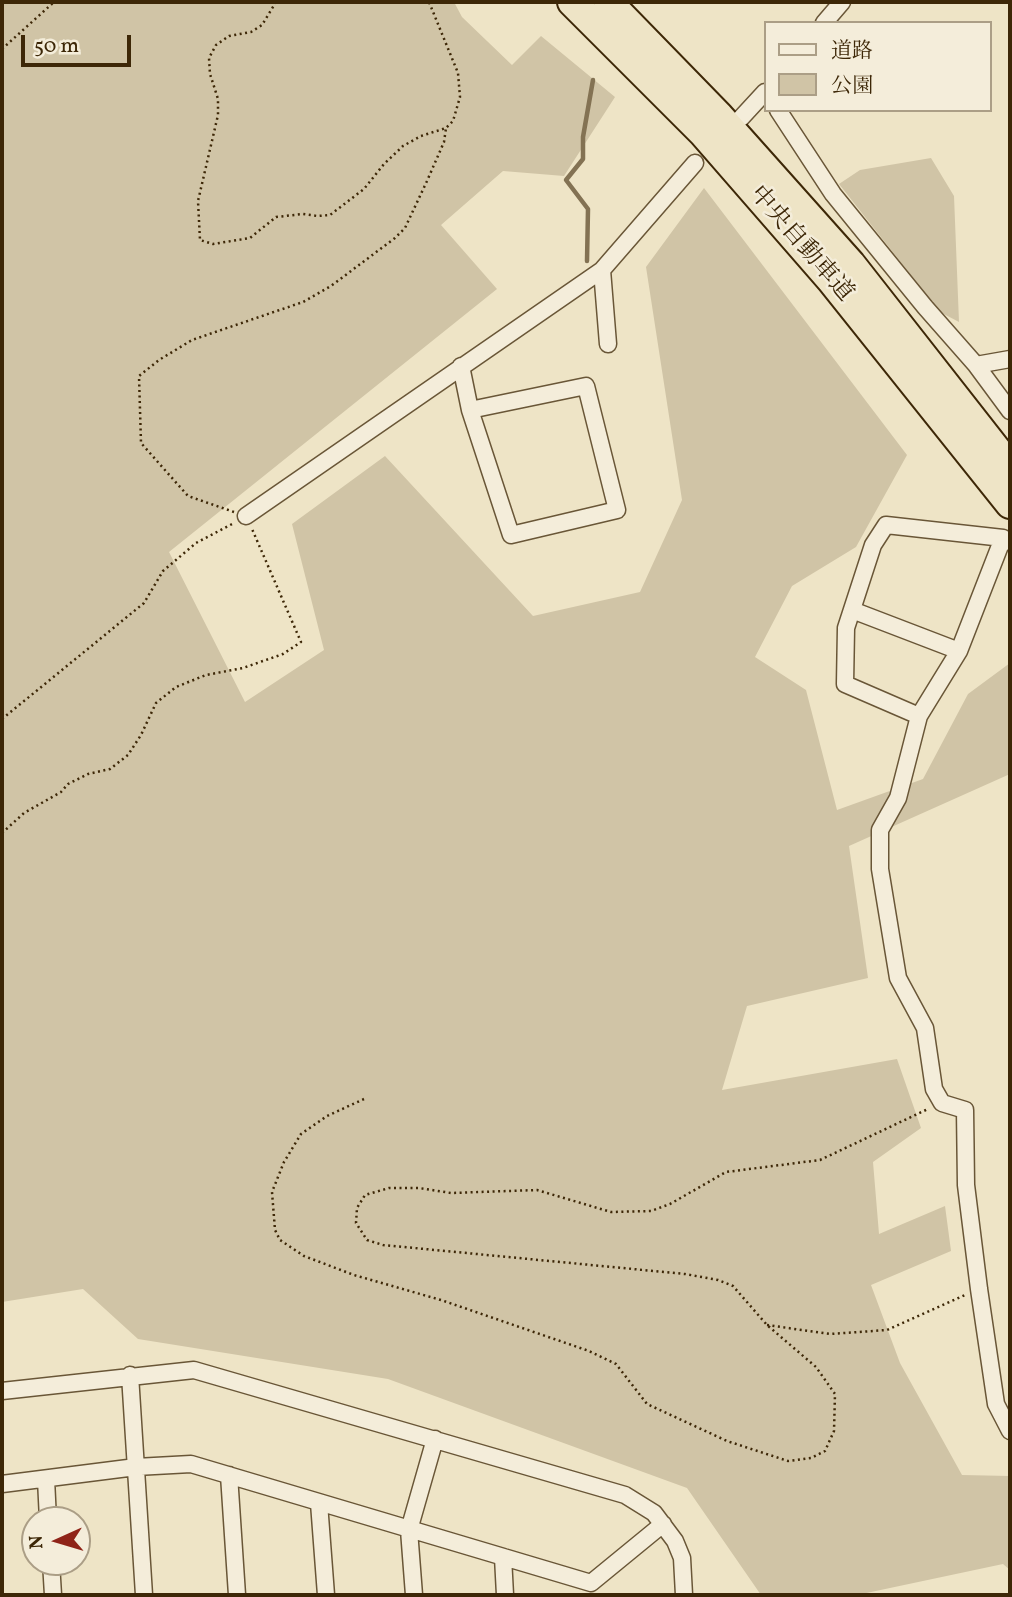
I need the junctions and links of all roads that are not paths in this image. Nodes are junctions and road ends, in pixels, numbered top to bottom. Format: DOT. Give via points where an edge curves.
graph roads {
  1 [pos="572,2"];
  2 [pos="608,2"];
  3 [pos="842,2"];
  4 [pos="826,21"];
  5 [pos="764,95"];
  6 [pos="779,112"];
  7 [pos="741,118"];
  8 [pos="695,163"];
  9 [pos="602,270"];
  10 [pos="608,344"];
  11 [pos="1010,359"];
  12 [pos="976,365"];
  13 [pos="461,366"];
  14 [pos="470,410"];
  15 [pos="1010,411"];
  16 [pos="1010,467"];
  17 [pos="1010,504"];
  18 [pos="246,516"];
  19 [pos="1007,540"];
  20 [pos="852,610"];
  21 [pos="959,651"];
  22 [pos="919,716"];
  23 [pos="130,1375"];
  24 [pos="2,1391"];
  25 [pos="1010,1432"];
  26 [pos="435,1439"];
  27 [pos="136,1467"];
  28 [pos="229,1475"];
  29 [pos="46,1479"];
  30 [pos="2,1484"];
  31 [pos="319,1503"];
  32 [pos="47,1506"];
  33 [pos="663,1524"];
  34 [pos="409,1530"];
  35 [pos="503,1557"];
  36 [pos="52,1576"];
  37 [pos="592,1589"];
  38 [pos="53,1595"];
  39 [pos="145,1595"];
  40 [pos="237,1595"];
  41 [pos="326,1595"];
  42 [pos="414,1595"];
  43 [pos="505,1595"];
  44 [pos="684,1595"];
  1 -- 17 [label="highway, 中央自動車道" via="730,164 839,290"];
  2 -- 16 [label="highway, 中央自動車道" via="719,116 851,264"];
  3 -- 4 [label="street"];
  5 -- 7 [label="street"];
  6 -- 12 [label="street" via="833,194"];
  8 -- 9 [label="street"];
  9 -- 10 [label="street"];
  9 -- 13 [label="street"];
  11 -- 12 [label="street"];
  12 -- 15 [label="street"];
  13 -- 14 [label="street"];
  13 -- 18 [label="street"];
  14 -- 14 [label="street" via="512,535 617,510 586,386"];
  19 -- 20 [label="street" via="886,525 873,545"];
  19 -- 21 [label="street"];
  20 -- 21 [label="street"];
  20 -- 22 [label="street" via="846,628 845,684"];
  21 -- 22 [label="street"];
  22 -- 25 [label="street" via="898,798 880,830 880,869 898,978 925,1028 934,1088 942,1103 965,1110 965,1185 979,1289 996,1404"];
  23 -- 24 [label="street"];
  23 -- 26 [label="street" via="194,1370"];
  23 -- 27 [label="street"];
  26 -- 33 [label="street" via="625,1495"];
  26 -- 34 [label="street"];
  27 -- 28 [label="street" via="191,1464"];
  27 -- 29 [label="street"];
  27 -- 39 [label="street"];
  28 -- 31 [label="street"];
  28 -- 40 [label="street"];
  29 -- 30 [label="street"];
  29 -- 32 [label="street"];
  31 -- 34 [label="street"];
  31 -- 41 [label="street"];
  33 -- 37 [label="street"];
  33 -- 44 [label="street" via="682,1558"];
  34 -- 35 [label="street"];
  34 -- 42 [label="street"];
  35 -- 37 [label="street"];
  35 -- 43 [label="street"];
  36 -- 38 [label="street"];
}
